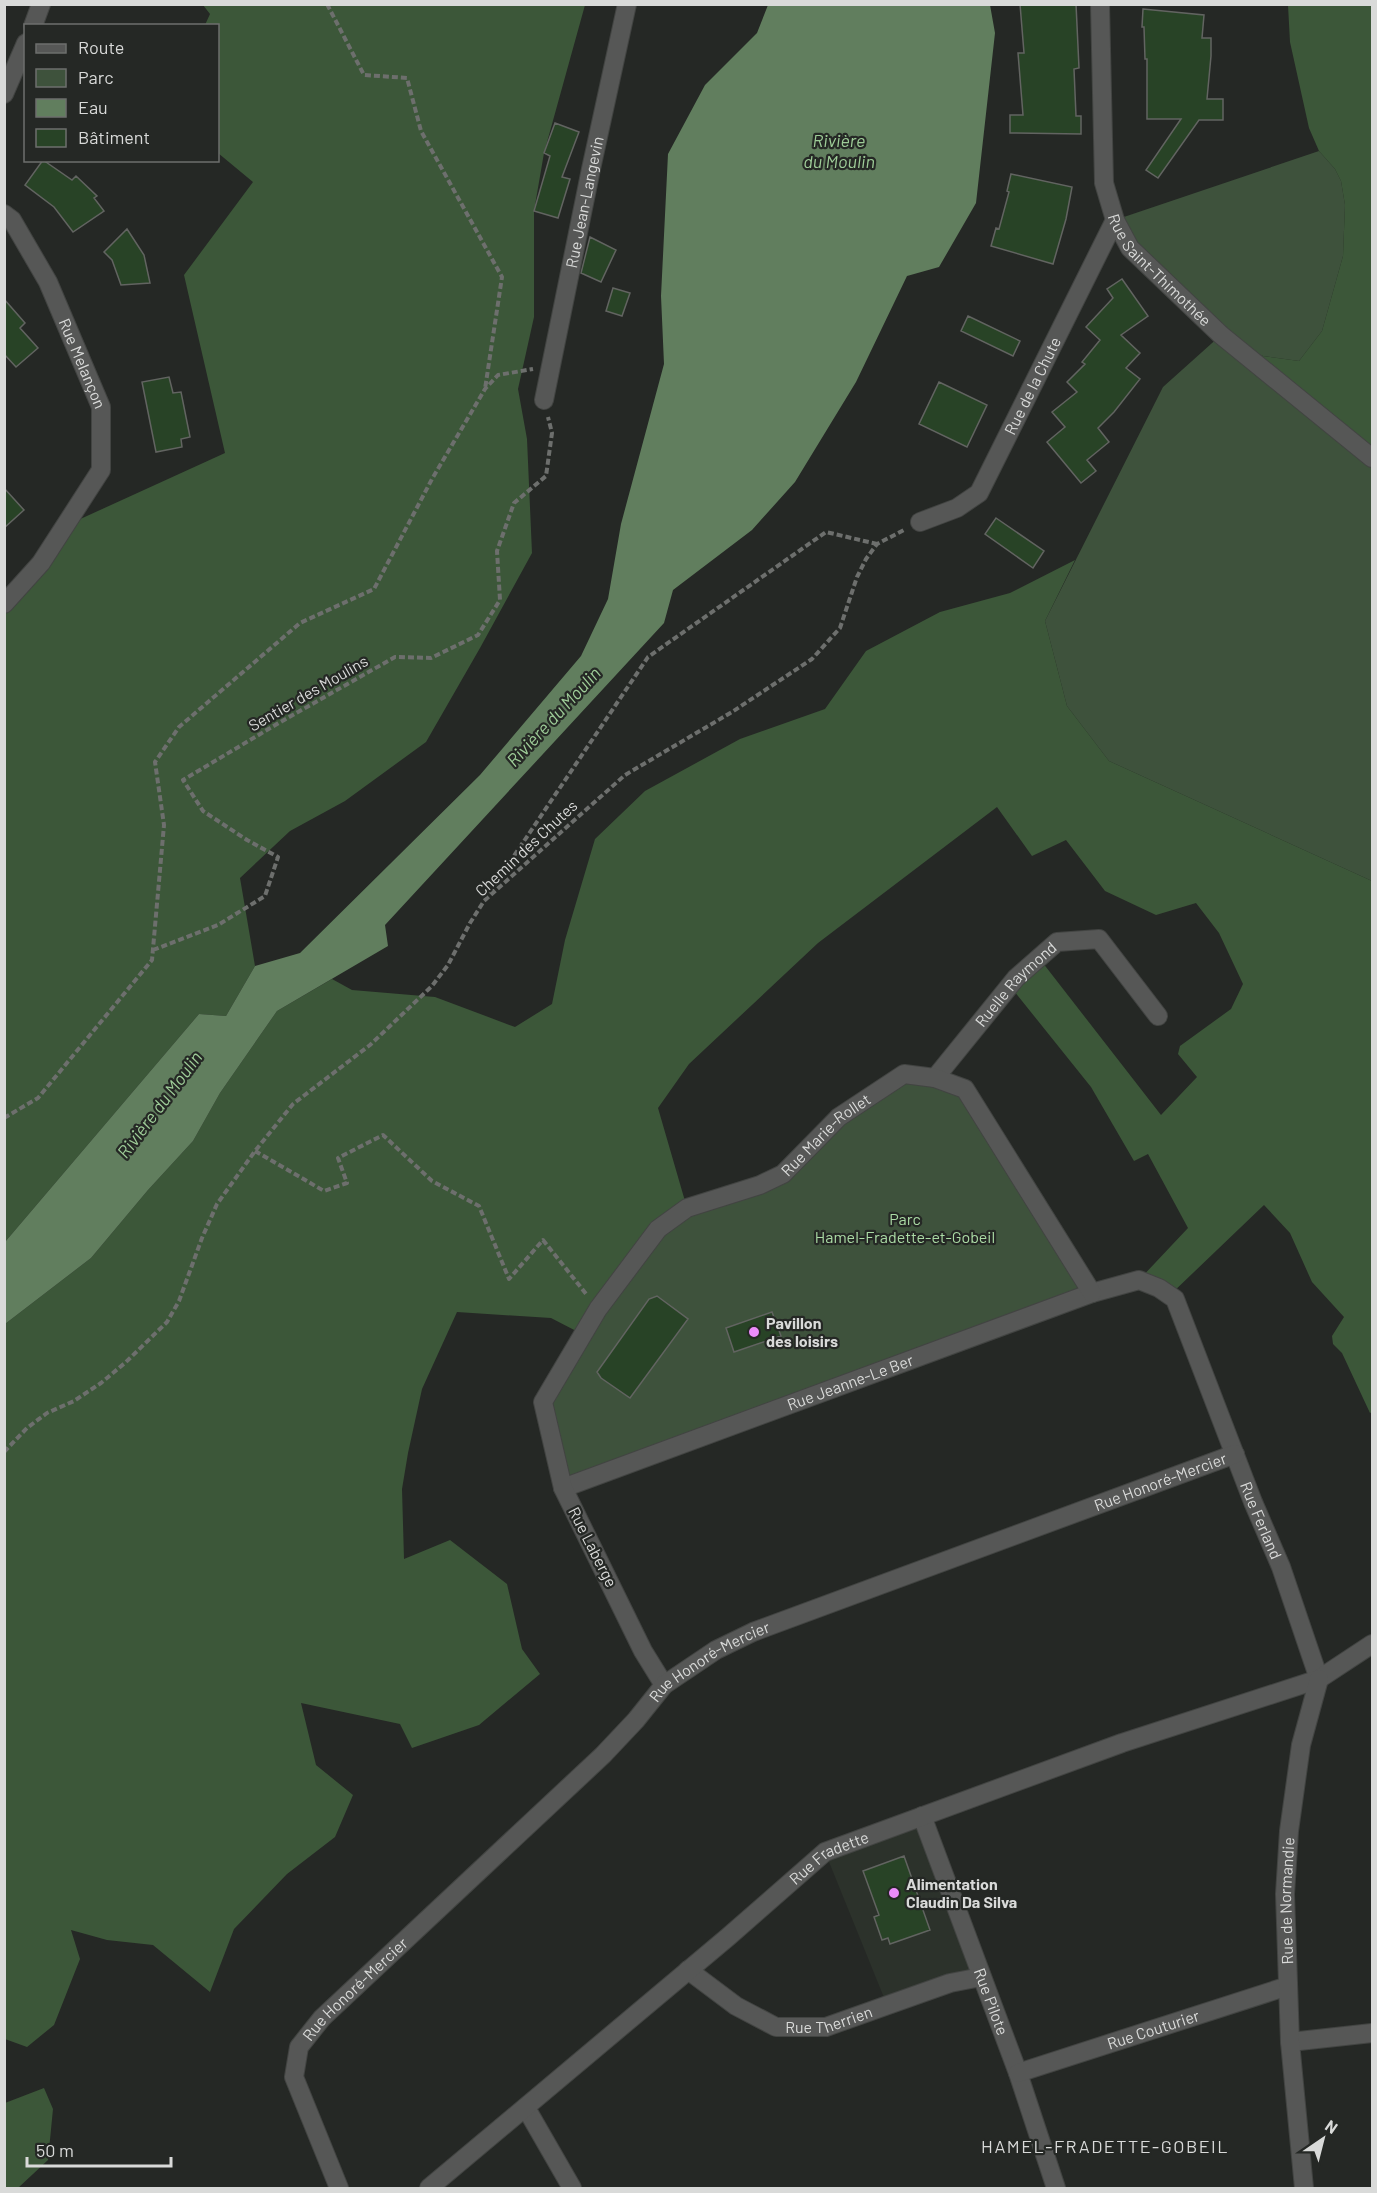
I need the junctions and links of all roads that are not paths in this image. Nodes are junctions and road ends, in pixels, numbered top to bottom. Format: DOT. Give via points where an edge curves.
graph roads {
  1 [pos="41,4"];
  2 [pos="627,4"];
  3 [pos="1100,4"];
  4 [pos="34,24"];
  5 [pos="24,48"];
  6 [pos="4,94"];
  7 [pos="4,214"];
  8 [pos="1114,220"];
  9 [pos="544,400"];
  10 [pos="1372,458"];
  11 [pos="921,522"];
  12 [pos="4,604"];
  13 [pos="1158,1016"];
  14 [pos="935,1078"];
  15 [pos="1139,1280"];
  16 [pos="1092,1293"];
  17 [pos="543,1402"];
  18 [pos="1235,1454"];
  19 [pos="563,1488"];
  20 [pos="1372,1644"];
  21 [pos="1318,1679"];
  22 [pos="663,1685"];
  23 [pos="922,1816"];
  24 [pos="688,1970"];
  25 [pos="981,1977"];
  26 [pos="1288,1986"];
  27 [pos="1372,2033"];
  28 [pos="1290,2042"];
  29 [pos="1018,2073"];
  30 [pos="526,2108"];
  31 [pos="339,2188"];
  32 [pos="429,2188"];
  33 [pos="572,2188"];
  34 [pos="1056,2188"];
  35 [pos="1304,2188"];
  1 -- 4 [label="street"];
  2 -- 9 [label="street, Rue Jean-Langevin"];
  3 -- 8 [label="street, Rue Saint-Thimothée" via="1104,183"];
  5 -- 6 [label="street"];
  7 -- 12 [label="street, Rue Melançon" via="12,220 48,282 101,407 101,471 41,563"];
  8 -- 10 [label="street, Rue Saint-Thimothée" via="1130,248 1221,334"];
  8 -- 11 [label="street, Rue de la Chute" via="979,493 957,508"];
  13 -- 14 [label="street, Ruelle Raymond" via="1099,939 1057,942 1016,978"];
  14 -- 16 [label="street, Rue Marie-Rollet" via="965,1089"];
  14 -- 17 [label="street, Rue Marie-Rollet" via="904,1074 838,1117 783,1174 687,1208 658,1228 598,1309"];
  15 -- 16 [label="street, Rue Jeanne-Le Ber"];
  15 -- 18 [label="street, Rue Ferland" via="1159,1287 1175,1299"];
  16 -- 19 [label="street, Rue Jeanne-Le Ber"];
  17 -- 19 [label="street, Rue Laberge"];
  18 -- 21 [label="street, Rue Ferland" via="1281,1567"];
  18 -- 22 [label="street, Rue Honoré-Mercier" via="753,1632 716,1650"];
  19 -- 22 [label="street, Rue Laberge"];
  20 -- 21 [label="street"];
  21 -- 23 [label="street, Rue Fradette" via="1122,1743"];
  21 -- 26 [label="street, Rue de Normandie" via="1301,1745 1288,1831"];
  22 -- 31 [label="street, Rue Honoré-Mercier" via="603,1755 322,2018 299,2047 294,2077"];
  23 -- 24 [label="street, Rue Fradette" via="825,1852"];
  23 -- 25 [label="street, Rue Pilote"];
  24 -- 25 [label="street, Rue Therrien" via="736,2006 776,2026 826,2027 950,1983"];
  24 -- 30 [label="street, Rue Fradette"];
  25 -- 29 [label="street, Rue Pilote"];
  26 -- 28 [label="street, Rue de Normandie"];
  26 -- 29 [label="street, Rue Couturier"];
  27 -- 28 [label="street"];
  28 -- 35 [label="street, Rue de Normandie"];
  29 -- 34 [label="street, Rue Pilote"];
  30 -- 32 [label="street, Rue Fradette"];
  30 -- 33 [label="street"];
}
